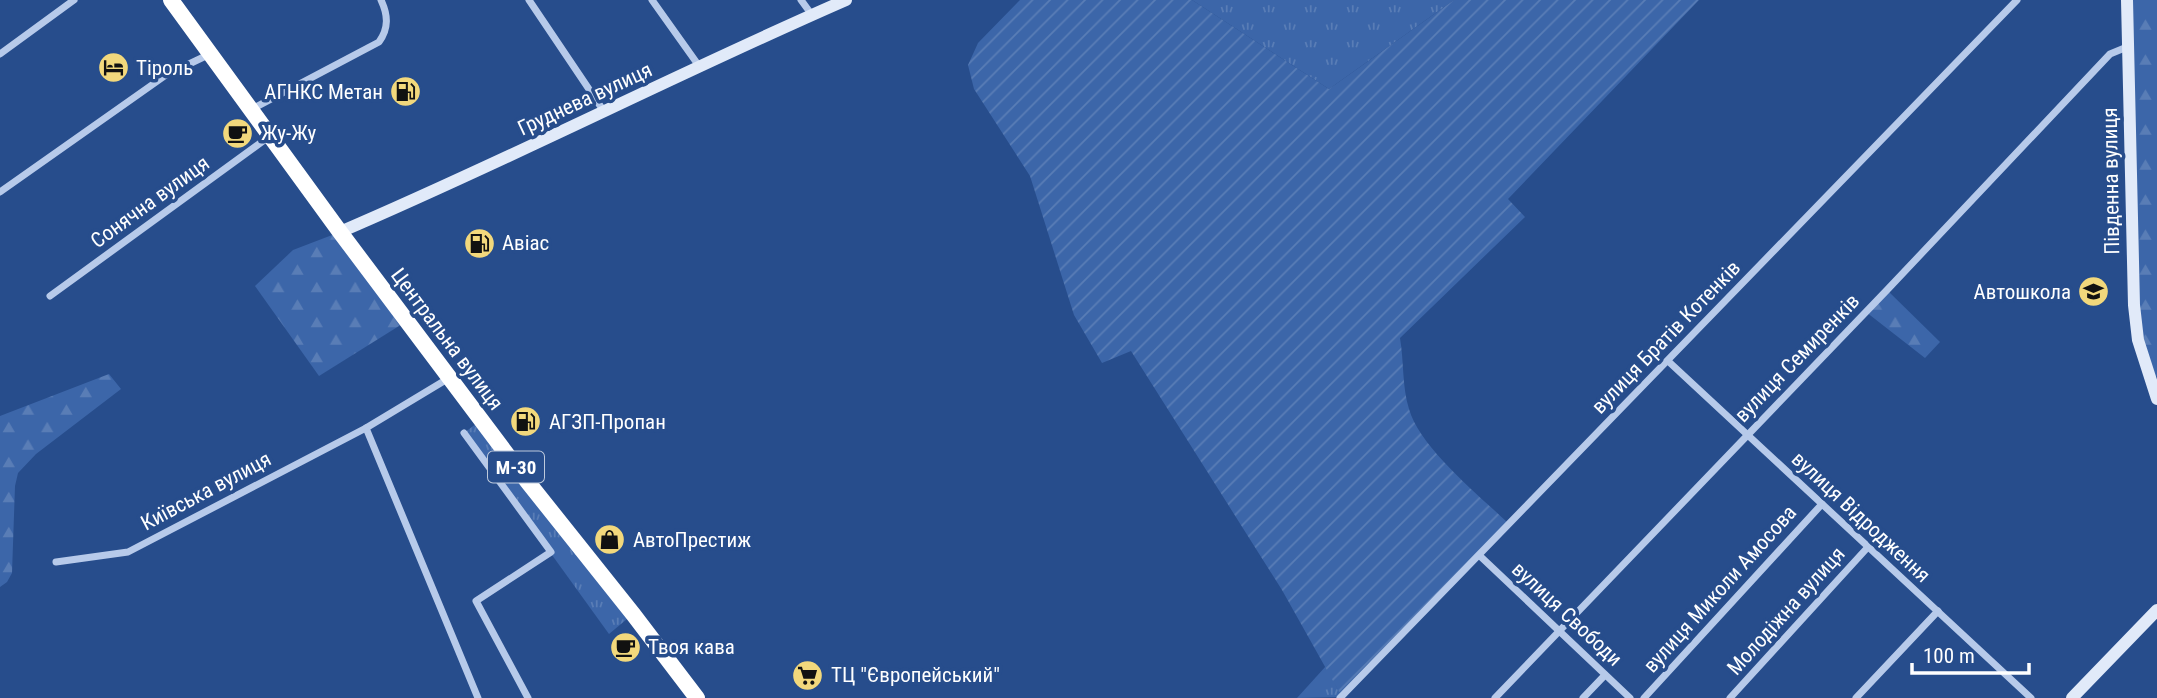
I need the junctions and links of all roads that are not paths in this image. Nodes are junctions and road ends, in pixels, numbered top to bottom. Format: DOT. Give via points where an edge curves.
graph roads {
  1 [pos="75,0"];
  2 [pos="171,0"];
  3 [pos="652,0"];
  4 [pos="801,0"];
  5 [pos="846,0"];
  6 [pos="2017,0"];
  7 [pos="2127,0"];
  8 [pos="382,1"];
  9 [pos="531,2"];
  10 [pos="812,15"];
  11 [pos="2127,47"];
  12 [pos="1,52"];
  13 [pos="211,54"];
  14 [pos="699,66"];
  15 [pos="252,110"];
  16 [pos="603,110"];
  17 [pos="270,135"];
  18 [pos="0,192"];
  19 [pos="340,232"];
  20 [pos="50,296"];
  21 [pos="1668,361"];
  22 [pos="449,377"];
  23 [pos="2157,400"];
  24 [pos="366,428"];
  25 [pos="464,433"];
  26 [pos="1747,435"];
  27 [pos="1822,504"];
  28 [pos="1868,547"];
  29 [pos="1480,556"];
  30 [pos="56,562"];
  31 [pos="2157,610"];
  32 [pos="1938,611"];
  33 [pos="1558,631"];
  34 [pos="1605,675"];
  35 [pos="688,695"];
  36 [pos="478,698"];
  37 [pos="528,698"];
  38 [pos="1340,698"];
  39 [pos="1495,698"];
  40 [pos="1583,698"];
  41 [pos="1630,698"];
  42 [pos="1644,698"];
  43 [pos="1730,698"];
  44 [pos="1856,698"];
  45 [pos="2031,698"];
  46 [pos="2072,698"];
  1 -- 12 [label="street"];
  2 -- 13 [label="highway, Центральна вулиця / М-30"];
  3 -- 14 [label="street"];
  4 -- 10 [label="street"];
  5 -- 10 [label="street, Груднева вулиця"];
  6 -- 21 [label="street, вулиця Братів Котенків"];
  7 -- 11 [label="street, Південна вулиця"];
  8 -- 15 [label="street" via="387,24 379,42"];
  9 -- 16 [label="street"];
  10 -- 14 [label="street, Груднева вулиця"];
  11 -- 23 [label="street, Південна вулиця" via="2132,278 2136,322"];
  11 -- 26 [label="street, вулиця Семиренків" via="2110,54"];
  13 -- 15 [label="highway, Центральна вулиця / М-30"];
  13 -- 18 [label="street" via="166,75"];
  14 -- 16 [label="street, Груднева вулиця"];
  15 -- 17 [label="highway, Центральна вулиця / М-30"];
  16 -- 19 [label="street, Груднева вулиця"];
  17 -- 19 [label="highway, Центральна вулиця / М-30"];
  17 -- 20 [label="street, Сонячна вулиця"];
  19 -- 22 [label="highway, Центральна вулиця / М-30"];
  21 -- 26 [label="street, вулиця Відродження"];
  21 -- 29 [label="street, вулиця Братів Котенків"];
  22 -- 24 [label="street, Київська вулиця"];
  22 -- 35 [label="highway, Центральна вулиця / М-30"];
  24 -- 30 [label="street, Київська вулиця" via="128,552"];
  24 -- 36 [label="street"];
  25 -- 37 [label="street" via="551,552 475,601"];
  26 -- 27 [label="street, вулиця Відродження"];
  26 -- 33 [label="street, вулиця Семиренків"];
  27 -- 28 [label="street, вулиця Відродження"];
  27 -- 42 [label="street, вулиця Миколи Амосова"];
  28 -- 32 [label="street, вулиця Відродження"];
  28 -- 43 [label="street, Молодіжна вулиця"];
  29 -- 33 [label="street, вулиця Свободи"];
  29 -- 38 [label="street, вулиця Братів Котенків"];
  31 -- 46 [label="street"];
  32 -- 44 [label="street"];
  32 -- 45 [label="street, вулиця Відродження"];
  33 -- 34 [label="street, вулиця Свободи"];
  33 -- 39 [label="street, вулиця Семиренків"];
  34 -- 40 [label="street"];
  34 -- 41 [label="street, вулиця Свободи"];
}
